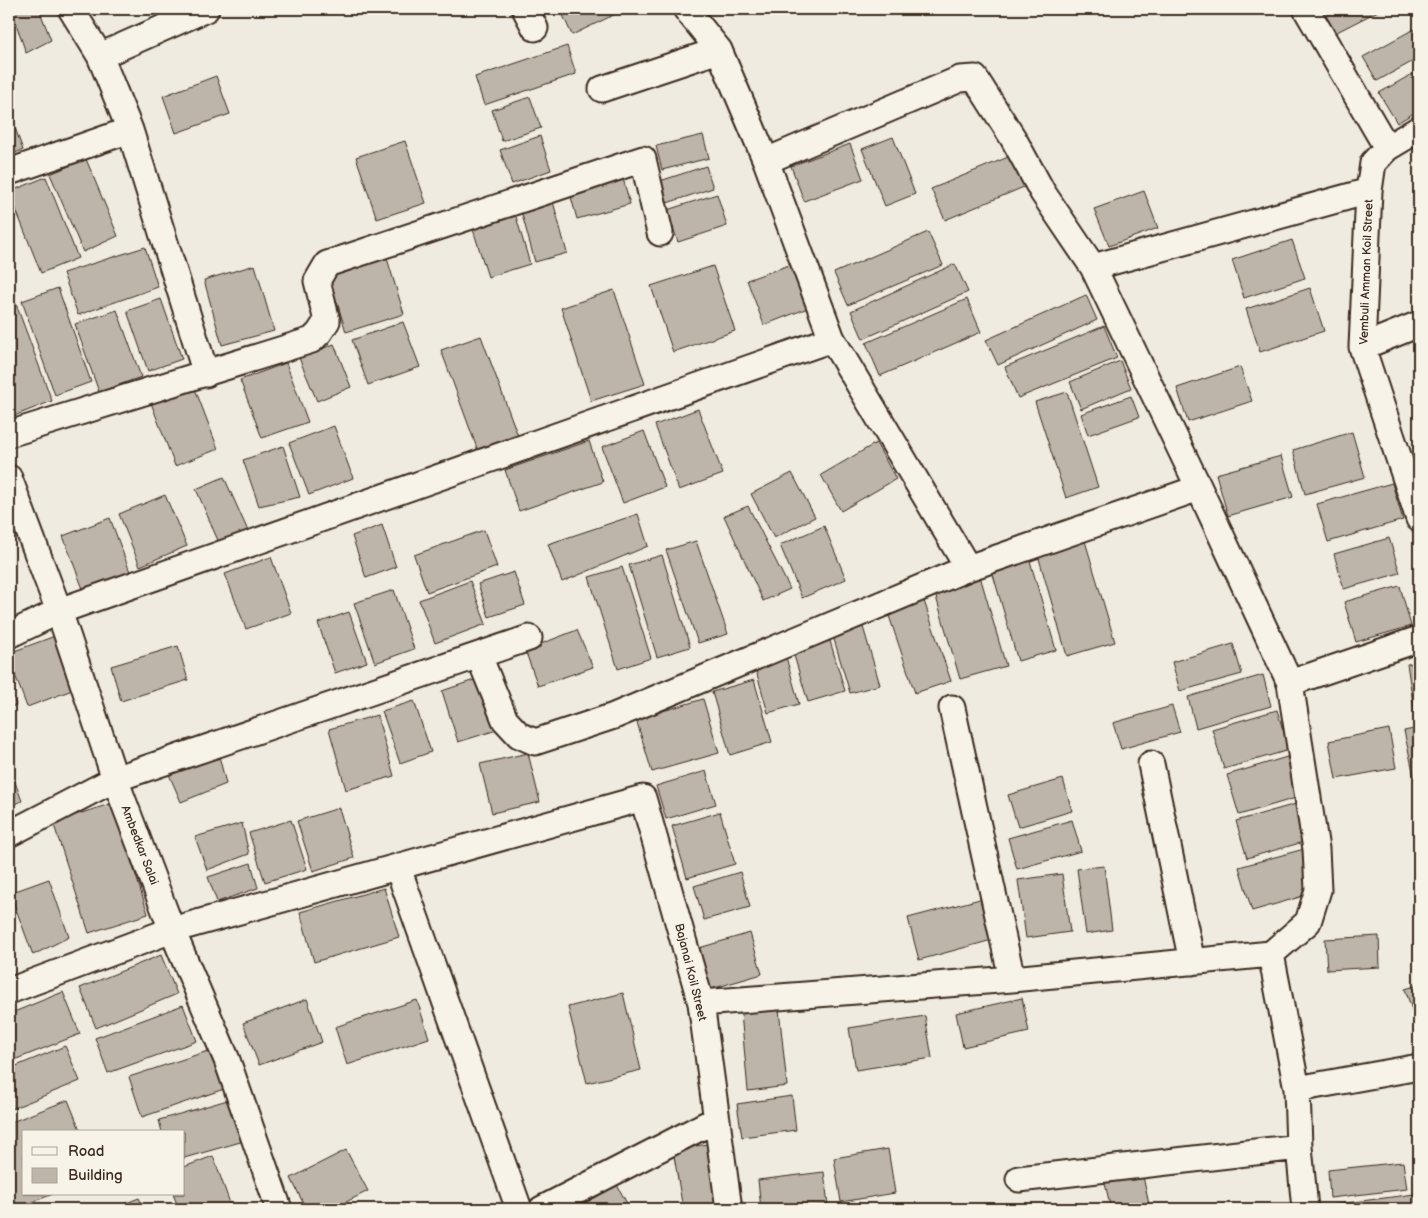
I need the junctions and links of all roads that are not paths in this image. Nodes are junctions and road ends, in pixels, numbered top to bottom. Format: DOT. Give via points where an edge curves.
graph roads {
  1 [pos="71,9"];
  2 [pos="206,9"];
  3 [pos="686,9"];
  4 [pos="1306,9"];
  5 [pos="719,50"];
  6 [pos="100,56"];
  7 [pos="602,89"];
  8 [pos="1419,129"];
  9 [pos="130,130"];
  10 [pos="1387,148"];
  11 [pos="766,162"];
  12 [pos="9,172"];
  13 [pos="1369,191"];
  14 [pos="660,233"];
  15 [pos="1093,267"];
  16 [pos="1419,324"];
  17 [pos="832,339"];
  18 [pos="1362,347"];
  19 [pos="206,374"];
  20 [pos="9,434"];
  21 [pos="9,478"];
  22 [pos="1199,488"];
  23 [pos="1419,517"];
  24 [pos="968,568"];
  25 [pos="59,611"];
  26 [pos="9,635"];
  27 [pos="529,638"];
  28 [pos="1419,639"];
  29 [pos="479,656"];
  30 [pos="1290,682"];
  31 [pos="952,708"];
  32 [pos="1151,764"];
  33 [pos="115,779"];
  34 [pos="9,834"];
  35 [pos="398,868"];
  36 [pos="172,930"];
  37 [pos="1271,954"];
  38 [pos="1192,962"];
  39 [pos="1012,980"];
  40 [pos="9,991"];
  41 [pos="701,1003"];
  42 [pos="1419,1067"];
  43 [pos="1297,1089"];
  44 [pos="718,1118"];
  45 [pos="1299,1147"];
  46 [pos="1019,1179"];
  47 [pos="279,1209"];
  48 [pos="519,1209"];
  49 [pos="542,1209"];
  50 [pos="729,1209"];
  51 [pos="1305,1209"];
  1 -- 6 [label="street"];
  2 -- 6 [label="street"];
  3 -- 5 [label="street"];
  4 -- 10 [label="street"];
  5 -- 7 [label="street"];
  5 -- 11 [label="street"];
  6 -- 9 [label="street"];
  8 -- 10 [label="street, Vembuli Amman Koil Street"];
  9 -- 12 [label="street"];
  9 -- 19 [label="street"];
  10 -- 13 [label="street, Vembuli Amman Koil Street" via="1373,163"];
  11 -- 15 [label="street" via="960,79 975,78 1043,193"];
  11 -- 17 [label="street"];
  13 -- 15 [label="street"];
  13 -- 18 [label="street, Vembuli Amman Koil Street"];
  14 -- 19 [label="street" via="643,160 327,264 317,281 327,321 312,340"];
  15 -- 22 [label="street"];
  16 -- 18 [label="street"];
  17 -- 24 [label="street"];
  17 -- 25 [label="street"];
  18 -- 23 [label="street, Vembuli Amman Koil Street"];
  19 -- 20 [label="street"];
  21 -- 25 [label="street, Ambedkar Salai"];
  22 -- 24 [label="street"];
  22 -- 30 [label="street"];
  24 -- 29 [label="street" via="614,716 535,742 519,735 505,720"];
  25 -- 26 [label="street"];
  25 -- 33 [label="street, Ambedkar Salai"];
  27 -- 29 [label="street"];
  28 -- 30 [label="street"];
  29 -- 33 [label="street"];
  30 -- 37 [label="street" via="1316,849 1318,890 1308,922"];
  31 -- 39 [label="street"];
  32 -- 38 [label="street"];
  33 -- 34 [label="street"];
  33 -- 36 [label="street, Ambedkar Salai"];
  35 -- 36 [label="street"];
  35 -- 41 [label="street, Bajanai Koil Street" via="643,798"];
  35 -- 48 [label="street"];
  36 -- 40 [label="street"];
  36 -- 47 [label="street, Ambedkar Salai" via="227,1060"];
  37 -- 38 [label="street"];
  37 -- 43 [label="street"];
  38 -- 39 [label="street"];
  39 -- 41 [label="street"];
  41 -- 44 [label="street, Bajanai Koil Street"];
  42 -- 43 [label="street"];
  43 -- 45 [label="street"];
  44 -- 49 [label="street"];
  44 -- 50 [label="street, Bajanai Koil Street"];
  45 -- 46 [label="street"];
  45 -- 51 [label="street"];
}
